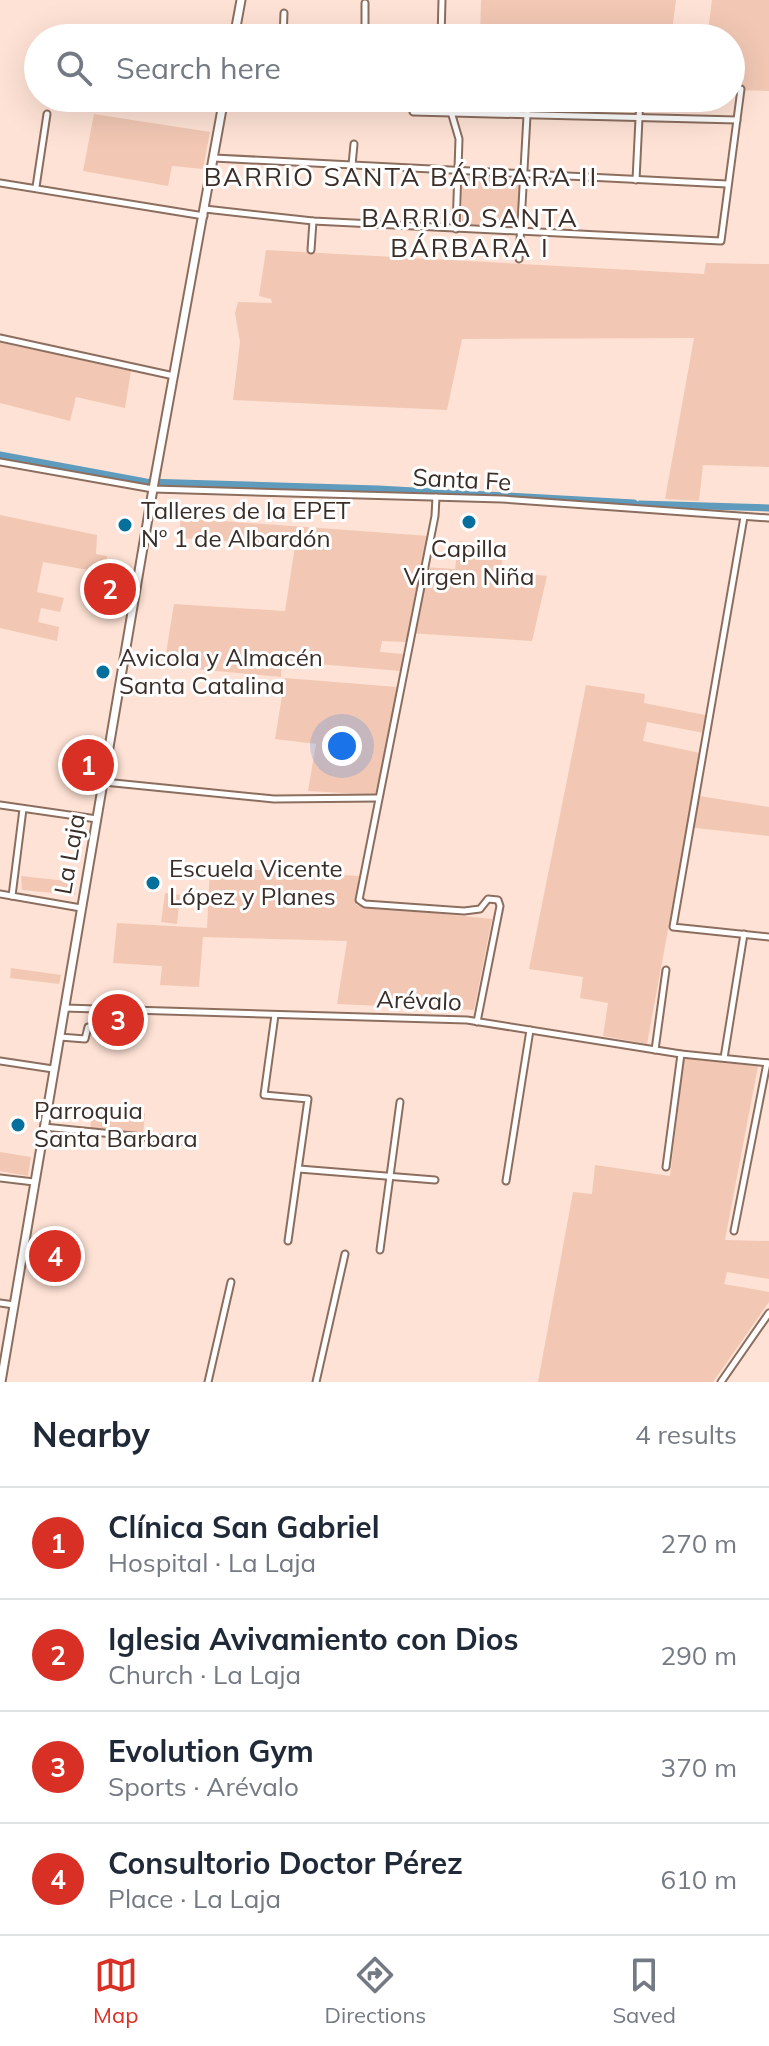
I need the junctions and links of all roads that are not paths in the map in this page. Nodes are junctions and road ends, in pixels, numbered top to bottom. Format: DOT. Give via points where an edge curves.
graph roads {
  1 [pos="241,0"];
  2 [pos="442,0"];
  3 [pos="365,3"];
  4 [pos="284,13"];
  5 [pos="237,24"];
  6 [pos="284,24"];
  7 [pos="365,24"];
  8 [pos="441,24"];
  9 [pos="222,112"];
  10 [pos="413,112"];
  11 [pos="527,112"];
  12 [pos="639,112"];
  13 [pos="738,112"];
  14 [pos="451,113"];
  15 [pos="47,114"];
  16 [pos="527,115"];
  17 [pos="639,118"];
  18 [pos="737,120"];
  19 [pos="354,144"];
  20 [pos="214,158"];
  21 [pos="352,165"];
  22 [pos="459,172"];
  23 [pos="524,175"];
  24 [pos="636,180"];
  25 [pos="0,183"];
  26 [pos="727,184"];
  27 [pos="36,187"];
  28 [pos="204,213"];
  29 [pos="313,221"];
  30 [pos="456,229"];
  31 [pos="521,231"];
  32 [pos="311,250"];
  33 [pos="519,259"];
  34 [pos="0,338"];
  35 [pos="174,376"];
  36 [pos="0,462"];
  37 [pos="154,485"];
  38 [pos="436,497"];
  39 [pos="744,517"];
  40 [pos="769,518"];
  41 [pos="104,782"];
  42 [pos="378,798"];
  43 [pos="0,805"];
  44 [pos="23,809"];
  45 [pos="97,819"];
  46 [pos="0,894"];
  47 [pos="12,896"];
  48 [pos="81,908"];
  49 [pos="744,934"];
  50 [pos="769,937"];
  51 [pos="666,970"];
  52 [pos="64,1008"];
  53 [pos="275,1015"];
  54 [pos="477,1022"];
  55 [pos="98,1027"];
  56 [pos="530,1030"];
  57 [pos="59,1037"];
  58 [pos="655,1050"];
  59 [pos="681,1054"];
  60 [pos="724,1058"];
  61 [pos="0,1061"];
  62 [pos="768,1063"];
  63 [pos="53,1069"];
  64 [pos="400,1102"];
  65 [pos="43,1127"];
  66 [pos="192,1142"];
  67 [pos="666,1167"];
  68 [pos="299,1169"];
  69 [pos="390,1176"];
  70 [pos="0,1178"];
  71 [pos="435,1180"];
  72 [pos="506,1181"];
  73 [pos="34,1182"];
  74 [pos="734,1231"];
  75 [pos="288,1241"];
  76 [pos="380,1250"];
  77 [pos="345,1254"];
  78 [pos="231,1282"];
  79 [pos="0,1303"];
  80 [pos="14,1305"];
  81 [pos="769,1313"];
  82 [pos="1,1382"];
  83 [pos="208,1382"];
  84 [pos="316,1382"];
  85 [pos="721,1382"];
  1 -- 5 [label="main road"];
  2 -- 8 [label="street"];
  3 -- 7 [label="street"];
  4 -- 6 [label="street"];
  9 -- 20 [label="main road, La Laja"];
  10 -- 14 [label="street"];
  11 -- 16 [label="street"];
  12 -- 17 [label="street"];
  13 -- 18 [label="street"];
  14 -- 16 [label="street"];
  14 -- 22 [label="street" via="459,139"];
  15 -- 27 [label="street"];
  16 -- 17 [label="street"];
  16 -- 23 [label="street"];
  17 -- 18 [label="street"];
  17 -- 24 [label="street"];
  18 -- 26 [label="street"];
  19 -- 21 [label="street"];
  20 -- 21 [label="street"];
  20 -- 28 [label="main road, La Laja"];
  21 -- 22 [label="street"];
  22 -- 23 [label="street"];
  22 -- 30 [label="street"];
  23 -- 24 [label="street"];
  23 -- 31 [label="street"];
  24 -- 26 [label="street"];
  25 -- 27 [label="street"];
  26 -- 31 [label="street" via="721,241"];
  27 -- 28 [label="street"];
  28 -- 29 [label="street"];
  28 -- 35 [label="main road, La Laja"];
  29 -- 30 [label="street"];
  29 -- 32 [label="street"];
  30 -- 31 [label="street"];
  31 -- 33 [label="street"];
  34 -- 35 [label="street"];
  35 -- 37 [label="main road, La Laja"];
  36 -- 37 [label="street, Santa Fe"];
  37 -- 38 [label="street, Santa Fe"];
  37 -- 41 [label="main road, La Laja"];
  38 -- 39 [label="street, Santa Fe"];
  38 -- 42 [label="street"];
  39 -- 40 [label="street, Santa Fe"];
  39 -- 49 [label="street" via="673,927"];
  41 -- 42 [label="street" via="274,799"];
  41 -- 45 [label="main road, La Laja"];
  42 -- 54 [label="street" via="361,903 473,911 488,899 498,900"];
  43 -- 44 [label="street"];
  44 -- 45 [label="street"];
  44 -- 47 [label="street"];
  45 -- 48 [label="main road, La Laja"];
  46 -- 47 [label="street"];
  47 -- 48 [label="street"];
  48 -- 52 [label="main road, La Laja"];
  49 -- 50 [label="street"];
  49 -- 60 [label="street"];
  51 -- 58 [label="street"];
  52 -- 53 [label="street, Arévalo"];
  52 -- 57 [label="main road, La Laja"];
  53 -- 54 [label="street, Arévalo"];
  53 -- 68 [label="street" via="264,1095 308,1099"];
  54 -- 56 [label="street, Arévalo"];
  55 -- 57 [label="street" via="88,1027 85,1039"];
  56 -- 58 [label="street, Arévalo"];
  56 -- 72 [label="street"];
  57 -- 63 [label="main road, La Laja"];
  58 -- 59 [label="street, Arévalo"];
  59 -- 60 [label="street, Arévalo"];
  59 -- 67 [label="street"];
  60 -- 62 [label="street, Arévalo"];
  61 -- 63 [label="street"];
  62 -- 74 [label="street"];
  63 -- 65 [label="main road, La Laja"];
  64 -- 69 [label="street"];
  65 -- 66 [label="street"];
  65 -- 73 [label="main road, La Laja"];
  68 -- 69 [label="street"];
  68 -- 75 [label="street"];
  69 -- 71 [label="street"];
  69 -- 76 [label="street"];
  70 -- 73 [label="street"];
  73 -- 80 [label="main road, La Laja"];
  77 -- 84 [label="street"];
  78 -- 83 [label="street"];
  79 -- 80 [label="street"];
  80 -- 82 [label="main road, La Laja"];
  81 -- 85 [label="street"];
}
